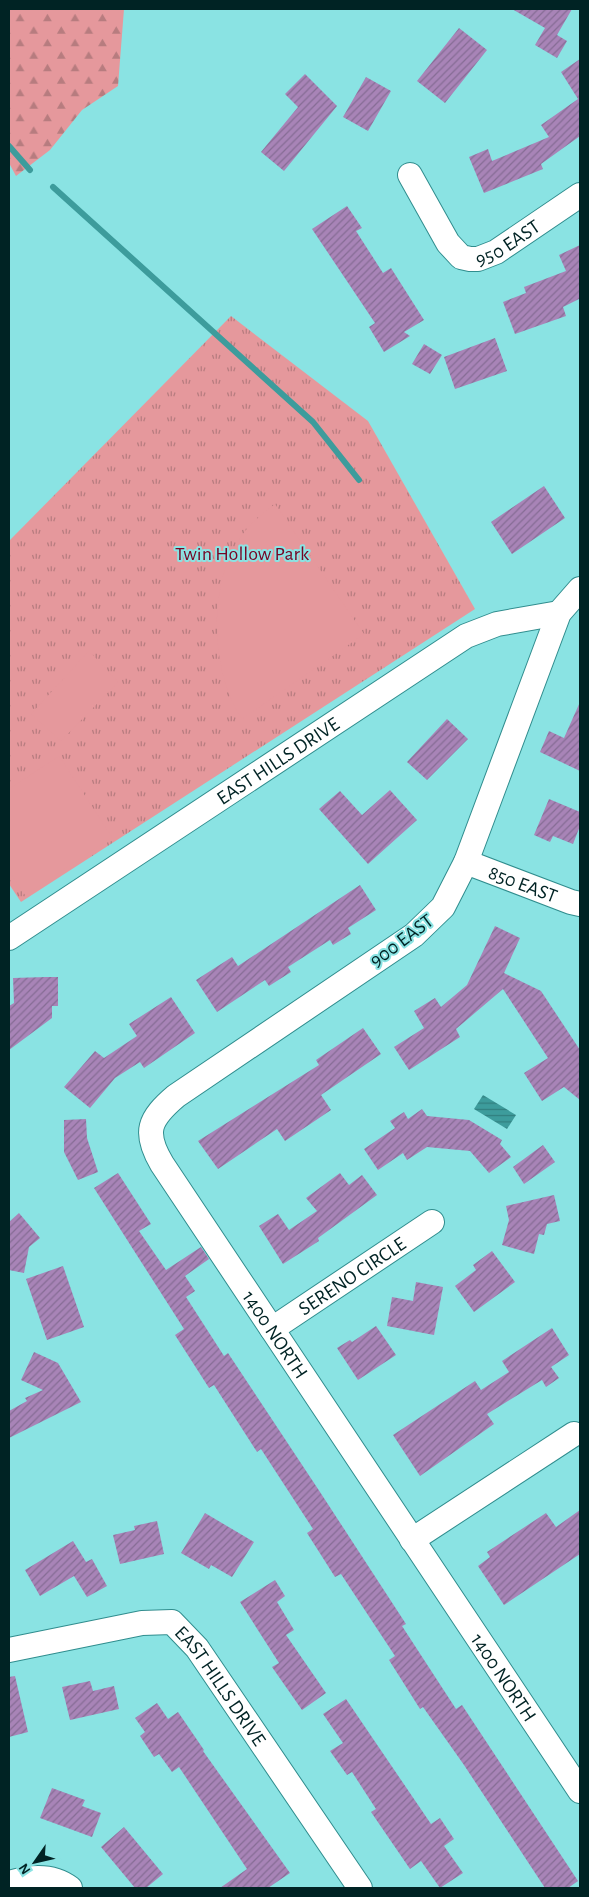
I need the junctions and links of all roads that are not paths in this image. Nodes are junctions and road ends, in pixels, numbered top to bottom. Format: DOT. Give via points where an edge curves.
graph roads {
  1 [pos="410,175"];
  2 [pos="580,195"];
  3 [pos="580,589"];
  4 [pos="559,613"];
  5 [pos="466,862"];
  6 [pos="580,904"];
  7 [pos="9,938"];
  8 [pos="150,1125"];
  9 [pos="432,1222"];
  10 [pos="272,1329"];
  11 [pos="574,1434"];
  12 [pos="412,1540"];
  13 [pos="9,1650"];
  14 [pos="580,1791"];
  15 [pos="9,1883"];
  16 [pos="352,1885"];
  17 [pos="70,1888"];
  1 -- 2 [label="street, 950 EAST" via="448,243 461,257 470,259 496,252"];
  3 -- 4 [label="street, 900 EAST"];
  4 -- 5 [label="street, 900 EAST"];
  4 -- 7 [label="street, EAST HILLS DRIVE" via="497,624 466,636"];
  5 -- 6 [label="street, 850 EAST"];
  5 -- 8 [label="street, 900 EAST" via="443,907 424,927 176,1096"];
  8 -- 10 [label="street, 1400 NORTH" via="150,1139 162,1164"];
  9 -- 10 [label="street, SERENO CIRCLE"];
  10 -- 12 [label="street, 1400 NORTH"];
  11 -- 12 [label="street"];
  12 -- 14 [label="street, 1400 NORTH"];
  13 -- 16 [label="street, EAST HILLS DRIVE" via="142,1622 172,1622 197,1648"];
  15 -- 17 [label="street" via="39,1878 54,1880"];
}
